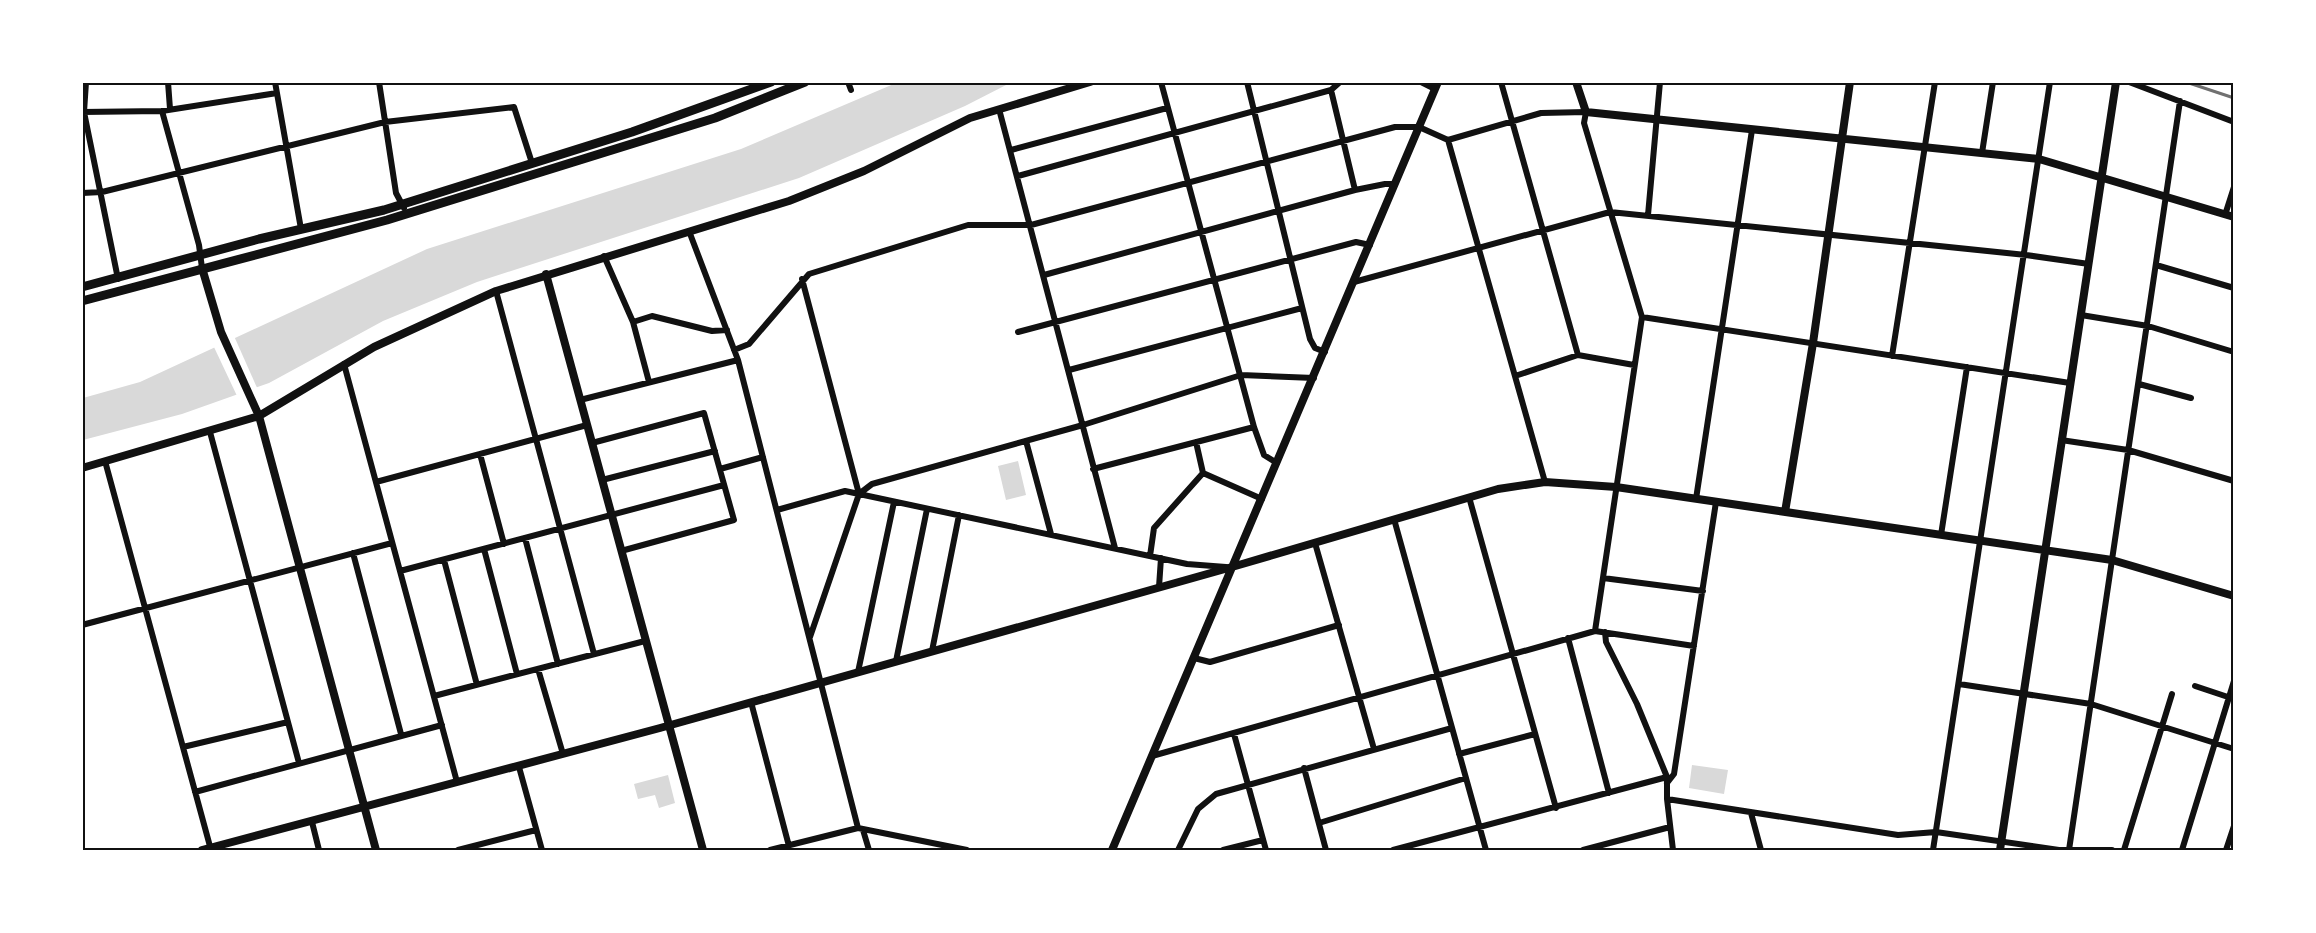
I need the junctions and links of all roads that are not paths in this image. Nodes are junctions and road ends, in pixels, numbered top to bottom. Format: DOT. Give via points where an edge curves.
graph roads {
  1 [pos="87,82"];
  2 [pos="168,82"];
  3 [pos="275,82"];
  4 [pos="379,82"];
  5 [pos="771,82"];
  6 [pos="805,82"];
  7 [pos="849,82"];
  8 [pos="1089,82"];
  9 [pos="1161,82"];
  10 [pos="1247,82"];
  11 [pos="1340,82"];
  12 [pos="1421,82"];
  13 [pos="1501,82"];
  14 [pos="1576,82"];
  15 [pos="1660,82"];
  16 [pos="1850,82"];
  17 [pos="1935,82"];
  18 [pos="1993,82"];
  19 [pos="2050,82"];
  20 [pos="2116,82"];
  21 [pos="2129,82"];
  22 [pos="1436,86"];
  23 [pos="851,90"];
  24 [pos="1331,90"];
  25 [pos="277,93"];
  26 [pos="2180,101"];
  27 [pos="1167,108"];
  28 [pos="170,109"];
  29 [pos="999,109"];
  30 [pos="162,111"];
  31 [pos="1254,111"];
  32 [pos="83,112"];
  33 [pos="1586,112"];
  34 [pos="1512,120"];
  35 [pos="1658,120"];
  36 [pos="385,122"];
  37 [pos="2234,122"];
  38 [pos="1419,127"];
  39 [pos="1752,130"];
  40 [pos="1173,133"];
  41 [pos="1842,139"];
  42 [pos="1448,140"];
  43 [pos="1343,141"];
  44 [pos="286,147"];
  45 [pos="1925,147"];
  46 [pos="1011,150"];
  47 [pos="1982,153"];
  48 [pos="2039,159"];
  49 [pos="1267,162"];
  50 [pos="532,163"];
  51 [pos="179,173"];
  52 [pos="1018,176"];
  53 [pos="2102,177"];
  54 [pos="1187,183"];
  55 [pos="1395,184"];
  56 [pos="2234,187"];
  57 [pos="1355,190"];
  58 [pos="102,192"];
  59 [pos="82,193"];
  60 [pos="2167,196"];
  61 [pos="401,203"];
  62 [pos="1279,211"];
  63 [pos="1610,212"];
  64 [pos="406,214"];
  65 [pos="1648,215"];
  66 [pos="2229,216"];
  67 [pos="1031,225"];
  68 [pos="1737,225"];
  69 [pos="301,229"];
  70 [pos="1544,230"];
  71 [pos="689,231"];
  72 [pos="1200,232"];
  73 [pos="1827,235"];
  74 [pos="1910,243"];
  75 [pos="1370,245"];
  76 [pos="1479,248"];
  77 [pos="2026,255"];
  78 [pos="201,256"];
  79 [pos="604,256"];
  80 [pos="1291,260"];
  81 [pos="2089,264"];
  82 [pos="2156,265"];
  83 [pos="202,268"];
  84 [pos="546,274"];
  85 [pos="1044,275"];
  86 [pos="118,279"];
  87 [pos="802,279"];
  88 [pos="1214,280"];
  89 [pos="1354,282"];
  90 [pos="82,287"];
  91 [pos="2234,288"];
  92 [pos="496,291"];
  93 [pos="82,301"];
  94 [pos="1302,308"];
  95 [pos="2081,315"];
  96 [pos="1642,317"];
  97 [pos="633,322"];
  98 [pos="1056,322"];
  99 [pos="2148,326"];
  100 [pos="1228,328"];
  101 [pos="1721,328"];
  102 [pos="727,330"];
  103 [pos="1018,332"];
  104 [pos="1813,343"];
  105 [pos="734,350"];
  106 [pos="1325,352"];
  107 [pos="2234,352"];
  108 [pos="1578,355"];
  109 [pos="1892,356"];
  110 [pos="738,360"];
  111 [pos="344,364"];
  112 [pos="1634,365"];
  113 [pos="1967,367"];
  114 [pos="1068,370"];
  115 [pos="2007,373"];
  116 [pos="1241,375"];
  117 [pos="1515,376"];
  118 [pos="1314,378"];
  119 [pos="649,382"];
  120 [pos="2070,383"];
  121 [pos="2139,384"];
  122 [pos="2191,398"];
  123 [pos="580,400"];
  124 [pos="259,416"];
  125 [pos="587,425"];
  126 [pos="1083,425"];
  127 [pos="1254,427"];
  128 [pos="210,432"];
  129 [pos="536,439"];
  130 [pos="1026,441"];
  131 [pos="1196,441"];
  132 [pos="2061,441"];
  133 [pos="592,443"];
  134 [pos="2128,450"];
  135 [pos="715,451"];
  136 [pos="480,454"];
  137 [pos="763,457"];
  138 [pos="105,461"];
  139 [pos="1277,463"];
  140 [pos="82,468"];
  141 [pos="720,468"];
  142 [pos="1093,469"];
  143 [pos="1203,473"];
  144 [pos="602,480"];
  145 [pos="376,482"];
  146 [pos="1545,482"];
  147 [pos="2234,482"];
  148 [pos="724,485"];
  149 [pos="1616,487"];
  150 [pos="859,494"];
  151 [pos="1469,497"];
  152 [pos="1262,499"];
  153 [pos="1696,499"];
  154 [pos="894,502"];
  155 [pos="1716,502"];
  156 [pos="927,509"];
  157 [pos="777,510"];
  158 [pos="1785,512"];
  159 [pos="611,515"];
  160 [pos="959,515"];
  161 [pos="1394,519"];
  162 [pos="561,528"];
  163 [pos="1051,534"];
  164 [pos="1941,535"];
  165 [pos="525,538"];
  166 [pos="1982,540"];
  167 [pos="392,543"];
  168 [pos="1315,543"];
  169 [pos="504,544"];
  170 [pos="1115,548"];
  171 [pos="484,549"];
  172 [pos="2045,549"];
  173 [pos="621,551"];
  174 [pos="353,553"];
  175 [pos="1150,556"];
  176 [pos="1161,558"];
  177 [pos="444,560"];
  178 [pos="2112,560"];
  179 [pos="299,567"];
  180 [pos="1232,567"];
  181 [pos="400,571"];
  182 [pos="1603,578"];
  183 [pos="250,579"];
  184 [pos="1159,587"];
  185 [pos="1703,591"];
  186 [pos="2234,596"];
  187 [pos="145,608"];
  188 [pos="82,625"];
  189 [pos="1339,625"];
  190 [pos="1595,631"];
  191 [pos="1605,632"];
  192 [pos="810,637"];
  193 [pos="1568,638"];
  194 [pos="645,641"];
  195 [pos="1694,646"];
  196 [pos="932,651"];
  197 [pos="594,654"];
  198 [pos="1513,656"];
  199 [pos="1194,658"];
  200 [pos="896,661"];
  201 [pos="558,664"];
  202 [pos="538,669"];
  203 [pos="858,672"];
  204 [pos="517,674"];
  205 [pos="1438,676"];
  206 [pos="822,682"];
  207 [pos="2233,683"];
  208 [pos="1959,684"];
  209 [pos="477,685"];
  210 [pos="2195,686"];
  211 [pos="2023,694"];
  212 [pos="2172,694"];
  213 [pos="434,696"];
  214 [pos="2228,697"];
  215 [pos="1359,698"];
  216 [pos="751,702"];
  217 [pos="2091,704"];
  218 [pos="288,722"];
  219 [pos="442,725"];
  220 [pos="669,726"];
  221 [pos="2161,726"];
  222 [pos="1452,728"];
  223 [pos="401,734"];
  224 [pos="1234,734"];
  225 [pos="1535,734"];
  226 [pos="2214,743"];
  227 [pos="183,747"];
  228 [pos="349,749"];
  229 [pos="1374,749"];
  230 [pos="2234,749"];
  231 [pos="563,754"];
  232 [pos="1459,754"];
  233 [pos="1152,756"];
  234 [pos="299,763"];
  235 [pos="519,767"];
  236 [pos="1304,768"];
  237 [pos="1466,778"];
  238 [pos="1667,780"];
  239 [pos="458,782"];
  240 [pos="1248,784"];
  241 [pos="195,792"];
  242 [pos="1609,793"];
  243 [pos="1667,799"];
  244 [pos="365,808"];
  245 [pos="1556,808"];
  246 [pos="1751,813"];
  247 [pos="312,822"];
  248 [pos="1318,823"];
  249 [pos="2234,826"];
  250 [pos="1670,827"];
  251 [pos="1480,828"];
  252 [pos="860,829"];
  253 [pos="536,830"];
  254 [pos="1936,832"];
  255 [pos="1263,840"];
  256 [pos="2001,842"];
  257 [pos="789,848"];
  258 [pos="211,849"];
  259 [pos="202,850"];
  260 [pos="320,850"];
  261 [pos="376,850"];
  262 [pos="458,850"];
  263 [pos="542,850"];
  264 [pos="703,850"];
  265 [pos="771,850"];
  266 [pos="869,850"];
  267 [pos="967,850"];
  268 [pos="1112,850"];
  269 [pos="1178,850"];
  270 [pos="1223,850"];
  271 [pos="1266,850"];
  272 [pos="1326,850"];
  273 [pos="1393,850"];
  274 [pos="1486,850"];
  275 [pos="1583,850"];
  276 [pos="1673,850"];
  277 [pos="1761,850"];
  278 [pos="1933,850"];
  279 [pos="2000,850"];
  280 [pos="2069,850"];
  281 [pos="2112,850"];
  282 [pos="2124,850"];
  283 [pos="2182,850"];
  284 [pos="2226,850"];
  1 -- 32 [label="street"];
  2 -- 28 [label="street"];
  3 -- 25 [label="street"];
  4 -- 36 [label="street"];
  5 -- 50 [label="highway"];
  6 -- 64 [label="highway" via="715,118"];
  7 -- 23 [label="street"];
  8 -- 29 [label="street"];
  9 -- 27 [label="street"];
  10 -- 31 [label="street"];
  11 -- 24 [label="street"];
  12 -- 22 [label="street"];
  13 -- 34 [label="street"];
  14 -- 33 [label="street"];
  15 -- 35 [label="street"];
  16 -- 41 [label="street"];
  17 -- 45 [label="street"];
  18 -- 47 [label="street"];
  19 -- 48 [label="street"];
  20 -- 53 [label="street"];
  21 -- 26 [label="street"];
  22 -- 38 [label="street"];
  24 -- 31 [label="street"];
  24 -- 43 [label="street"];
  25 -- 28 [label="street"];
  25 -- 44 [label="street"];
  26 -- 37 [label="street"];
  26 -- 60 [label="street"];
  27 -- 40 [label="street"];
  27 -- 46 [label="street"];
  28 -- 30 [label="street"];
  29 -- 46 [label="street"];
  29 -- 71 [label="street" via="970,118 864,171 789,201"];
  30 -- 32 [label="street"];
  30 -- 51 [label="street"];
  31 -- 40 [label="street"];
  31 -- 49 [label="street"];
  32 -- 58 [label="street"];
  33 -- 34 [label="street" via="1540,113"];
  33 -- 35 [label="street"];
  33 -- 63 [label="street" via="1584,123"];
  34 -- 42 [label="street"];
  34 -- 70 [label="street"];
  35 -- 39 [label="street"];
  35 -- 65 [label="street"];
  36 -- 44 [label="street"];
  36 -- 50 [label="street" via="514,107"];
  36 -- 61 [label="street"];
  38 -- 42 [label="street"];
  38 -- 43 [label="street" via="1406,125"];
  38 -- 55 [label="street"];
  39 -- 41 [label="street"];
  39 -- 68 [label="street"];
  40 -- 52 [label="street"];
  40 -- 54 [label="street"];
  41 -- 45 [label="street"];
  41 -- 73 [label="street"];
  42 -- 76 [label="street"];
  43 -- 49 [label="street"];
  43 -- 57 [label="street"];
  44 -- 51 [label="street"];
  44 -- 69 [label="street"];
  45 -- 47 [label="street"];
  45 -- 74 [label="street"];
  46 -- 52 [label="street"];
  47 -- 48 [label="street"];
  48 -- 53 [label="street"];
  48 -- 77 [label="street"];
  49 -- 54 [label="street"];
  49 -- 62 [label="street"];
  50 -- 61 [label="highway"];
  51 -- 58 [label="street"];
  51 -- 78 [label="street"];
  52 -- 67 [label="street"];
  53 -- 60 [label="street"];
  53 -- 81 [label="street"];
  54 -- 67 [label="street"];
  54 -- 72 [label="street"];
  55 -- 57 [label="street"];
  55 -- 75 [label="street"];
  56 -- 66 [label="street"];
  57 -- 62 [label="street"];
  58 -- 59 [label="street"];
  58 -- 86 [label="street"];
  60 -- 66 [label="street"];
  60 -- 82 [label="street"];
  61 -- 64 [label="street"];
  61 -- 69 [label="highway"];
  62 -- 72 [label="street"];
  62 -- 80 [label="street"];
  63 -- 65 [label="street"];
  63 -- 70 [label="street"];
  63 -- 96 [label="street"];
  64 -- 83 [label="highway"];
  65 -- 68 [label="street"];
  67 -- 85 [label="street"];
  67 -- 87 [label="street" via="968,225"];
  68 -- 73 [label="street"];
  68 -- 101 [label="street"];
  69 -- 78 [label="highway"];
  70 -- 76 [label="street"];
  70 -- 108 [label="street"];
  71 -- 79 [label="street"];
  71 -- 102 [label="street"];
  72 -- 85 [label="street"];
  72 -- 88 [label="street"];
  73 -- 74 [label="street"];
  73 -- 104 [label="street"];
  74 -- 77 [label="street"];
  74 -- 109 [label="street"];
  75 -- 80 [label="street" via="1356,242"];
  75 -- 89 [label="street"];
  76 -- 89 [label="street"];
  76 -- 117 [label="street"];
  77 -- 81 [label="street"];
  77 -- 115 [label="street"];
  78 -- 83 [label="street"];
  78 -- 86 [label="highway"];
  79 -- 84 [label="street"];
  79 -- 97 [label="street"];
  80 -- 88 [label="street"];
  80 -- 94 [label="street"];
  81 -- 95 [label="street"];
  82 -- 91 [label="street"];
  82 -- 99 [label="street"];
  83 -- 93 [label="highway"];
  83 -- 124 [label="street" via="222,334"];
  84 -- 92 [label="street"];
  84 -- 123 [label="street"];
  85 -- 98 [label="street"];
  86 -- 90 [label="highway"];
  87 -- 105 [label="street" via="749,344"];
  87 -- 150 [label="street"];
  88 -- 98 [label="street"];
  88 -- 100 [label="street"];
  89 -- 106 [label="street"];
  92 -- 111 [label="street" via="407,330"];
  92 -- 129 [label="street"];
  94 -- 100 [label="street"];
  94 -- 106 [label="street" via="1310,339 1315,348"];
  95 -- 99 [label="street"];
  95 -- 120 [label="street"];
  96 -- 101 [label="street"];
  96 -- 112 [label="street"];
  97 -- 102 [label="street" via="652,316 712,331"];
  97 -- 119 [label="street"];
  98 -- 103 [label="street"];
  98 -- 114 [label="street"];
  99 -- 107 [label="street"];
  99 -- 121 [label="street"];
  100 -- 114 [label="street"];
  100 -- 116 [label="street"];
  101 -- 104 [label="street"];
  101 -- 153 [label="street"];
  102 -- 105 [label="street"];
  104 -- 109 [label="street"];
  104 -- 158 [label="street"];
  105 -- 110 [label="street"];
  106 -- 118 [label="street"];
  108 -- 112 [label="street"];
  108 -- 117 [label="street"];
  109 -- 113 [label="street"];
  110 -- 119 [label="street"];
  110 -- 137 [label="street"];
  111 -- 124 [label="street"];
  111 -- 145 [label="street"];
  112 -- 149 [label="street"];
  113 -- 115 [label="street"];
  113 -- 164 [label="street"];
  114 -- 126 [label="street"];
  115 -- 120 [label="street"];
  115 -- 166 [label="street"];
  116 -- 118 [label="street"];
  116 -- 126 [label="street"];
  116 -- 127 [label="street"];
  117 -- 146 [label="street"];
  118 -- 139 [label="street"];
  119 -- 123 [label="street"];
  120 -- 132 [label="street"];
  121 -- 122 [label="street"];
  121 -- 134 [label="street"];
  123 -- 125 [label="street"];
  124 -- 128 [label="street"];
  124 -- 179 [label="street"];
  125 -- 129 [label="street"];
  125 -- 133 [label="street"];
  126 -- 130 [label="street"];
  126 -- 142 [label="street"];
  127 -- 131 [label="street"];
  127 -- 139 [label="street" via="1263,455"];
  128 -- 138 [label="street"];
  128 -- 183 [label="street"];
  129 -- 136 [label="street"];
  129 -- 162 [label="street"];
  130 -- 150 [label="street" via="872,484"];
  130 -- 163 [label="street"];
  131 -- 142 [label="street"];
  131 -- 143 [label="street"];
  132 -- 134 [label="street"];
  132 -- 172 [label="street"];
  133 -- 135 [label="street" via="704,413"];
  133 -- 144 [label="street"];
  134 -- 147 [label="street"];
  134 -- 178 [label="street"];
  135 -- 141 [label="street"];
  135 -- 144 [label="street"];
  136 -- 145 [label="street"];
  136 -- 169 [label="street"];
  137 -- 141 [label="street"];
  137 -- 157 [label="street"];
  138 -- 140 [label="street"];
  138 -- 187 [label="street"];
  139 -- 152 [label="street"];
  141 -- 148 [label="street"];
  142 -- 170 [label="street"];
  143 -- 152 [label="street"];
  143 -- 175 [label="street" via="1154,528"];
  144 -- 159 [label="street"];
  145 -- 167 [label="street"];
  146 -- 149 [label="street"];
  146 -- 151 [label="street"];
  148 -- 159 [label="street"];
  148 -- 173 [label="street" via="734,520"];
  149 -- 153 [label="street"];
  149 -- 182 [label="street"];
  150 -- 154 [label="street"];
  150 -- 157 [label="street" via="844,491"];
  150 -- 192 [label="street"];
  151 -- 161 [label="street"];
  151 -- 198 [label="street"];
  152 -- 180 [label="street"];
  153 -- 155 [label="street"];
  154 -- 156 [label="street"];
  154 -- 203 [label="street"];
  155 -- 158 [label="street"];
  155 -- 185 [label="street"];
  156 -- 160 [label="street"];
  156 -- 200 [label="street"];
  157 -- 192 [label="street"];
  158 -- 164 [label="street"];
  159 -- 162 [label="street"];
  159 -- 173 [label="street"];
  160 -- 163 [label="street"];
  160 -- 196 [label="street"];
  161 -- 168 [label="street"];
  161 -- 205 [label="street"];
  162 -- 165 [label="street"];
  162 -- 197 [label="street"];
  163 -- 170 [label="street"];
  164 -- 166 [label="street"];
  165 -- 169 [label="street"];
  165 -- 201 [label="street"];
  166 -- 172 [label="street"];
  166 -- 208 [label="street"];
  167 -- 174 [label="street"];
  167 -- 181 [label="street"];
  168 -- 180 [label="street"];
  168 -- 189 [label="street"];
  169 -- 171 [label="street"];
  170 -- 175 [label="street"];
  171 -- 177 [label="street"];
  171 -- 204 [label="street"];
  172 -- 178 [label="street"];
  172 -- 211 [label="street"];
  173 -- 194 [label="street"];
  174 -- 179 [label="street"];
  174 -- 223 [label="street"];
  175 -- 176 [label="street"];
  176 -- 180 [label="street"];
  176 -- 184 [label="street"];
  177 -- 181 [label="street"];
  177 -- 209 [label="street"];
  178 -- 186 [label="street"];
  178 -- 217 [label="street"];
  179 -- 183 [label="street"];
  179 -- 228 [label="street"];
  180 -- 184 [label="street"];
  180 -- 199 [label="street"];
  181 -- 213 [label="street"];
  182 -- 185 [label="street"];
  182 -- 190 [label="street"];
  183 -- 187 [label="street"];
  183 -- 218 [label="street"];
  184 -- 196 [label="street"];
  185 -- 195 [label="street"];
  187 -- 188 [label="street"];
  187 -- 227 [label="street"];
  189 -- 199 [label="street" via="1210,662"];
  189 -- 215 [label="street"];
  190 -- 191 [label="street"];
  190 -- 193 [label="street"];
  191 -- 195 [label="street"];
  191 -- 238 [label="street"];
  192 -- 206 [label="street"];
  193 -- 198 [label="street"];
  193 -- 242 [label="street"];
  194 -- 197 [label="street"];
  194 -- 220 [label="street"];
  195 -- 238 [label="street" via="1674,774"];
  196 -- 200 [label="street"];
  197 -- 201 [label="street"];
  198 -- 205 [label="street"];
  198 -- 225 [label="street"];
  199 -- 233 [label="street"];
  200 -- 203 [label="street"];
  201 -- 202 [label="street"];
  202 -- 204 [label="street"];
  202 -- 231 [label="street"];
  203 -- 206 [label="street"];
  204 -- 209 [label="street"];
  205 -- 215 [label="street"];
  205 -- 222 [label="street"];
  206 -- 216 [label="street"];
  206 -- 252 [label="street"];
  207 -- 214 [label="street"];
  208 -- 211 [label="street"];
  208 -- 254 [label="street"];
  209 -- 213 [label="street"];
  210 -- 214 [label="street"];
  211 -- 217 [label="street"];
  211 -- 256 [label="street"];
  212 -- 221 [label="street"];
  213 -- 219 [label="street"];
  214 -- 226 [label="street"];
  215 -- 224 [label="street"];
  215 -- 229 [label="street"];
  216 -- 220 [label="street"];
  216 -- 257 [label="street"];
  217 -- 221 [label="street"];
  217 -- 280 [label="street"];
  218 -- 227 [label="street"];
  218 -- 234 [label="street"];
  219 -- 223 [label="street"];
  219 -- 239 [label="street"];
  220 -- 231 [label="street"];
  220 -- 264 [label="street"];
  221 -- 226 [label="street"];
  221 -- 282 [label="street"];
  222 -- 229 [label="street"];
  222 -- 232 [label="street"];
  223 -- 228 [label="street"];
  224 -- 233 [label="street"];
  224 -- 240 [label="street"];
  225 -- 232 [label="street"];
  225 -- 245 [label="street"];
  226 -- 230 [label="street"];
  226 -- 283 [label="street"];
  227 -- 241 [label="street"];
  228 -- 234 [label="street"];
  228 -- 244 [label="street"];
  229 -- 236 [label="street"];
  231 -- 235 [label="street"];
  232 -- 237 [label="street"];
  233 -- 268 [label="street"];
  234 -- 241 [label="street"];
  235 -- 239 [label="street"];
  235 -- 253 [label="street"];
  236 -- 240 [label="street"];
  236 -- 248 [label="street"];
  237 -- 248 [label="street"];
  237 -- 251 [label="street"];
  238 -- 242 [label="street"];
  238 -- 243 [label="street"];
  239 -- 244 [label="street"];
  240 -- 255 [label="street"];
  240 -- 269 [label="street" via="1204,802"];
  241 -- 258 [label="street"];
  242 -- 245 [label="street"];
  243 -- 246 [label="street"];
  243 -- 250 [label="street"];
  244 -- 247 [label="street"];
  244 -- 261 [label="street"];
  245 -- 251 [label="street"];
  246 -- 254 [label="street" via="1898,835"];
  246 -- 277 [label="street"];
  247 -- 258 [label="street"];
  247 -- 260 [label="street"];
  248 -- 272 [label="street"];
  249 -- 284 [label="street"];
  250 -- 275 [label="street"];
  250 -- 276 [label="street"];
  251 -- 273 [label="street"];
  251 -- 274 [label="street"];
  252 -- 257 [label="street"];
  252 -- 266 [label="street"];
  252 -- 267 [label="street"];
  253 -- 262 [label="street"];
  253 -- 263 [label="street"];
  254 -- 256 [label="street"];
  254 -- 278 [label="street"];
  255 -- 270 [label="street"];
  255 -- 271 [label="street"];
  256 -- 279 [label="street"];
  256 -- 280 [label="street"];
  257 -- 265 [label="street"];
  258 -- 259 [label="street"];
  280 -- 281 [label="street"];
}
